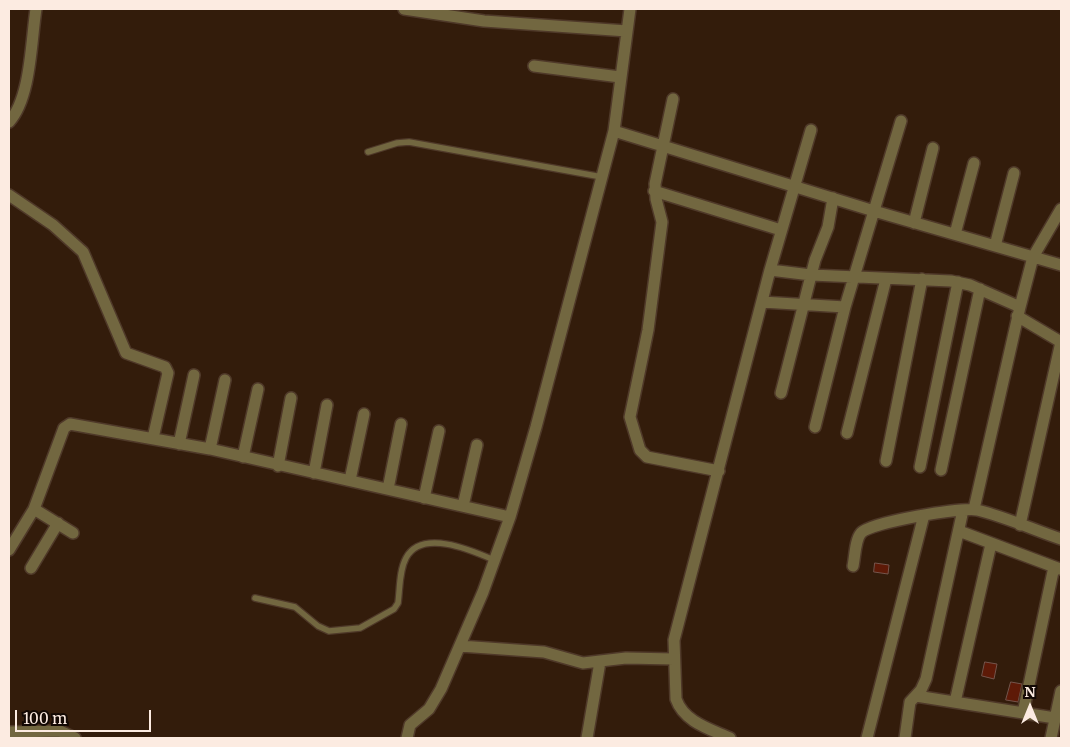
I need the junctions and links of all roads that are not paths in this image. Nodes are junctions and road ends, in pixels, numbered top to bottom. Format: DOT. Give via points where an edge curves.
graph roads {
  1 [pos="36,9"];
  2 [pos="404,9"];
  3 [pos="630,9"];
  4 [pos="627,31"];
  5 [pos="534,66"];
  6 [pos="620,77"];
  7 [pos="673,99"];
  8 [pos="901,121"];
  9 [pos="9,122"];
  10 [pos="811,130"];
  11 [pos="614,131"];
  12 [pos="663,146"];
  13 [pos="933,148"];
  14 [pos="368,152"];
  15 [pos="974,163"];
  16 [pos="1014,173"];
  17 [pos="602,178"];
  18 [pos="794,185"];
  19 [pos="654,191"];
  20 [pos="9,195"];
  21 [pos="833,198"];
  22 [pos="1061,209"];
  23 [pos="874,211"];
  24 [pos="914,223"];
  25 [pos="781,230"];
  26 [pos="955,234"];
  27 [pos="995,246"];
  28 [pos="1033,258"];
  29 [pos="1061,265"];
  30 [pos="770,270"];
  31 [pos="810,275"];
  32 [pos="855,276"];
  33 [pos="886,279"];
  34 [pos="922,279"];
  35 [pos="958,282"];
  36 [pos="980,289"];
  37 [pos="762,302"];
  38 [pos="803,305"];
  39 [pos="845,307"];
  40 [pos="1018,311"];
  41 [pos="1061,342"];
  42 [pos="194,375"];
  43 [pos="225,380"];
  44 [pos="937,386"];
  45 [pos="258,389"];
  46 [pos="958,390"];
  47 [pos="781,393"];
  48 [pos="291,398"];
  49 [pos="328,405"];
  50 [pos="364,414"];
  51 [pos="401,424"];
  52 [pos="816,427"];
  53 [pos="439,431"];
  54 [pos="847,433"];
  55 [pos="153,438"];
  56 [pos="179,444"];
  57 [pos="477,445"];
  58 [pos="210,449"];
  59 [pos="243,457"];
  60 [pos="886,461"];
  61 [pos="278,466"];
  62 [pos="920,467"];
  63 [pos="941,470"];
  64 [pos="719,471"];
  65 [pos="314,473"];
  66 [pos="350,480"];
  67 [pos="388,489"];
  68 [pos="424,498"];
  69 [pos="463,506"];
  70 [pos="34,509"];
  71 [pos="969,510"];
  72 [pos="924,515"];
  73 [pos="510,517"];
  74 [pos="58,523"];
  75 [pos="1020,525"];
  76 [pos="958,532"];
  77 [pos="73,533"];
  78 [pos="1061,540"];
  79 [pos="991,544"];
  80 [pos="9,550"];
  81 [pos="494,560"];
  82 [pos="853,566"];
  83 [pos="31,568"];
  84 [pos="1058,569"];
  85 [pos="255,598"];
  86 [pos="460,646"];
  87 [pos="674,659"];
  88 [pos="600,662"];
  89 [pos="1061,691"];
  90 [pos="916,696"];
  91 [pos="954,702"];
  92 [pos="1022,713"];
  93 [pos="1055,718"];
  94 [pos="9,732"];
  95 [pos="75,738"];
  96 [pos="407,738"];
  97 [pos="587,738"];
  98 [pos="730,738"];
  99 [pos="867,738"];
  100 [pos="905,738"];
  101 [pos="1051,738"];
  1 -- 9 [label="street" via="24,91"];
  2 -- 4 [label="street" via="484,21"];
  3 -- 4 [label="street"];
  4 -- 6 [label="street"];
  5 -- 6 [label="street"];
  6 -- 11 [label="street"];
  7 -- 12 [label="street"];
  8 -- 23 [label="street"];
  10 -- 18 [label="street"];
  11 -- 12 [label="street"];
  11 -- 17 [label="street"];
  12 -- 18 [label="street"];
  12 -- 19 [label="street"];
  13 -- 24 [label="street"];
  14 -- 17 [label="lane" via="409,142"];
  15 -- 26 [label="street"];
  16 -- 27 [label="street"];
  17 -- 73 [label="street"];
  18 -- 21 [label="street"];
  18 -- 25 [label="street"];
  19 -- 25 [label="street"];
  19 -- 64 [label="street" via="662,222 648,330 631,404 631,424 640,450 647,457"];
  20 -- 55 [label="street" via="53,225 83,252 126,353 165,367 168,373"];
  21 -- 23 [label="street"];
  21 -- 31 [label="street" via="828,227"];
  22 -- 28 [label="street"];
  23 -- 24 [label="street"];
  23 -- 32 [label="street"];
  24 -- 26 [label="street"];
  25 -- 30 [label="street"];
  26 -- 27 [label="street"];
  27 -- 28 [label="street"];
  28 -- 29 [label="street"];
  28 -- 40 [label="street"];
  30 -- 31 [label="street"];
  30 -- 37 [label="street"];
  31 -- 32 [label="street"];
  31 -- 38 [label="street"];
  32 -- 33 [label="street"];
  32 -- 39 [label="street"];
  33 -- 34 [label="street"];
  33 -- 54 [label="street"];
  34 -- 35 [label="street"];
  34 -- 60 [label="street"];
  35 -- 36 [label="street"];
  35 -- 44 [label="street"];
  36 -- 40 [label="street"];
  36 -- 46 [label="street"];
  37 -- 38 [label="street"];
  37 -- 64 [label="street"];
  38 -- 39 [label="street"];
  38 -- 47 [label="street"];
  39 -- 52 [label="street"];
  40 -- 41 [label="street"];
  40 -- 71 [label="street"];
  41 -- 75 [label="street"];
  42 -- 56 [label="street"];
  43 -- 58 [label="street"];
  44 -- 46 [label="street"];
  44 -- 62 [label="street"];
  45 -- 59 [label="street"];
  46 -- 63 [label="street"];
  48 -- 61 [label="street"];
  49 -- 65 [label="street"];
  50 -- 66 [label="street"];
  51 -- 67 [label="street"];
  53 -- 68 [label="street"];
  55 -- 56 [label="street"];
  55 -- 70 [label="street" via="68,424"];
  56 -- 58 [label="street"];
  57 -- 69 [label="street"];
  58 -- 59 [label="street"];
  59 -- 61 [label="street"];
  61 -- 65 [label="street"];
  64 -- 87 [label="street" via="686,588 675,635"];
  65 -- 66 [label="street"];
  66 -- 67 [label="street"];
  67 -- 68 [label="street"];
  68 -- 69 [label="street"];
  69 -- 73 [label="street"];
  70 -- 74 [label="street"];
  70 -- 80 [label="street"];
  71 -- 72 [label="street"];
  71 -- 75 [label="street"];
  71 -- 76 [label="street"];
  72 -- 82 [label="street" via="872,526 864,531 859,537"];
  72 -- 99 [label="street"];
  73 -- 81 [label="street"];
  74 -- 77 [label="street"];
  74 -- 83 [label="street"];
  75 -- 78 [label="street"];
  76 -- 79 [label="street"];
  76 -- 90 [label="street" via="926,679"];
  79 -- 84 [label="street"];
  79 -- 91 [label="street"];
  81 -- 85 [label="lane" via="464,547 431,544 418,547 405,559 398,603 394,609 360,628 343,631 323,630 290,605"];
  81 -- 86 [label="street"];
  84 -- 92 [label="street"];
  86 -- 88 [label="street" via="544,652 584,663"];
  86 -- 96 [label="street" via="435,702 410,724"];
  87 -- 88 [label="street" via="626,658"];
  87 -- 98 [label="street" via="676,699 683,713"];
  88 -- 97 [label="street"];
  89 -- 93 [label="street"];
  90 -- 91 [label="street"];
  90 -- 100 [label="street" via="909,706"];
  91 -- 92 [label="street"];
  92 -- 93 [label="street"];
  93 -- 101 [label="street"];
  94 -- 95 [label="street" via="60,731"];
}
